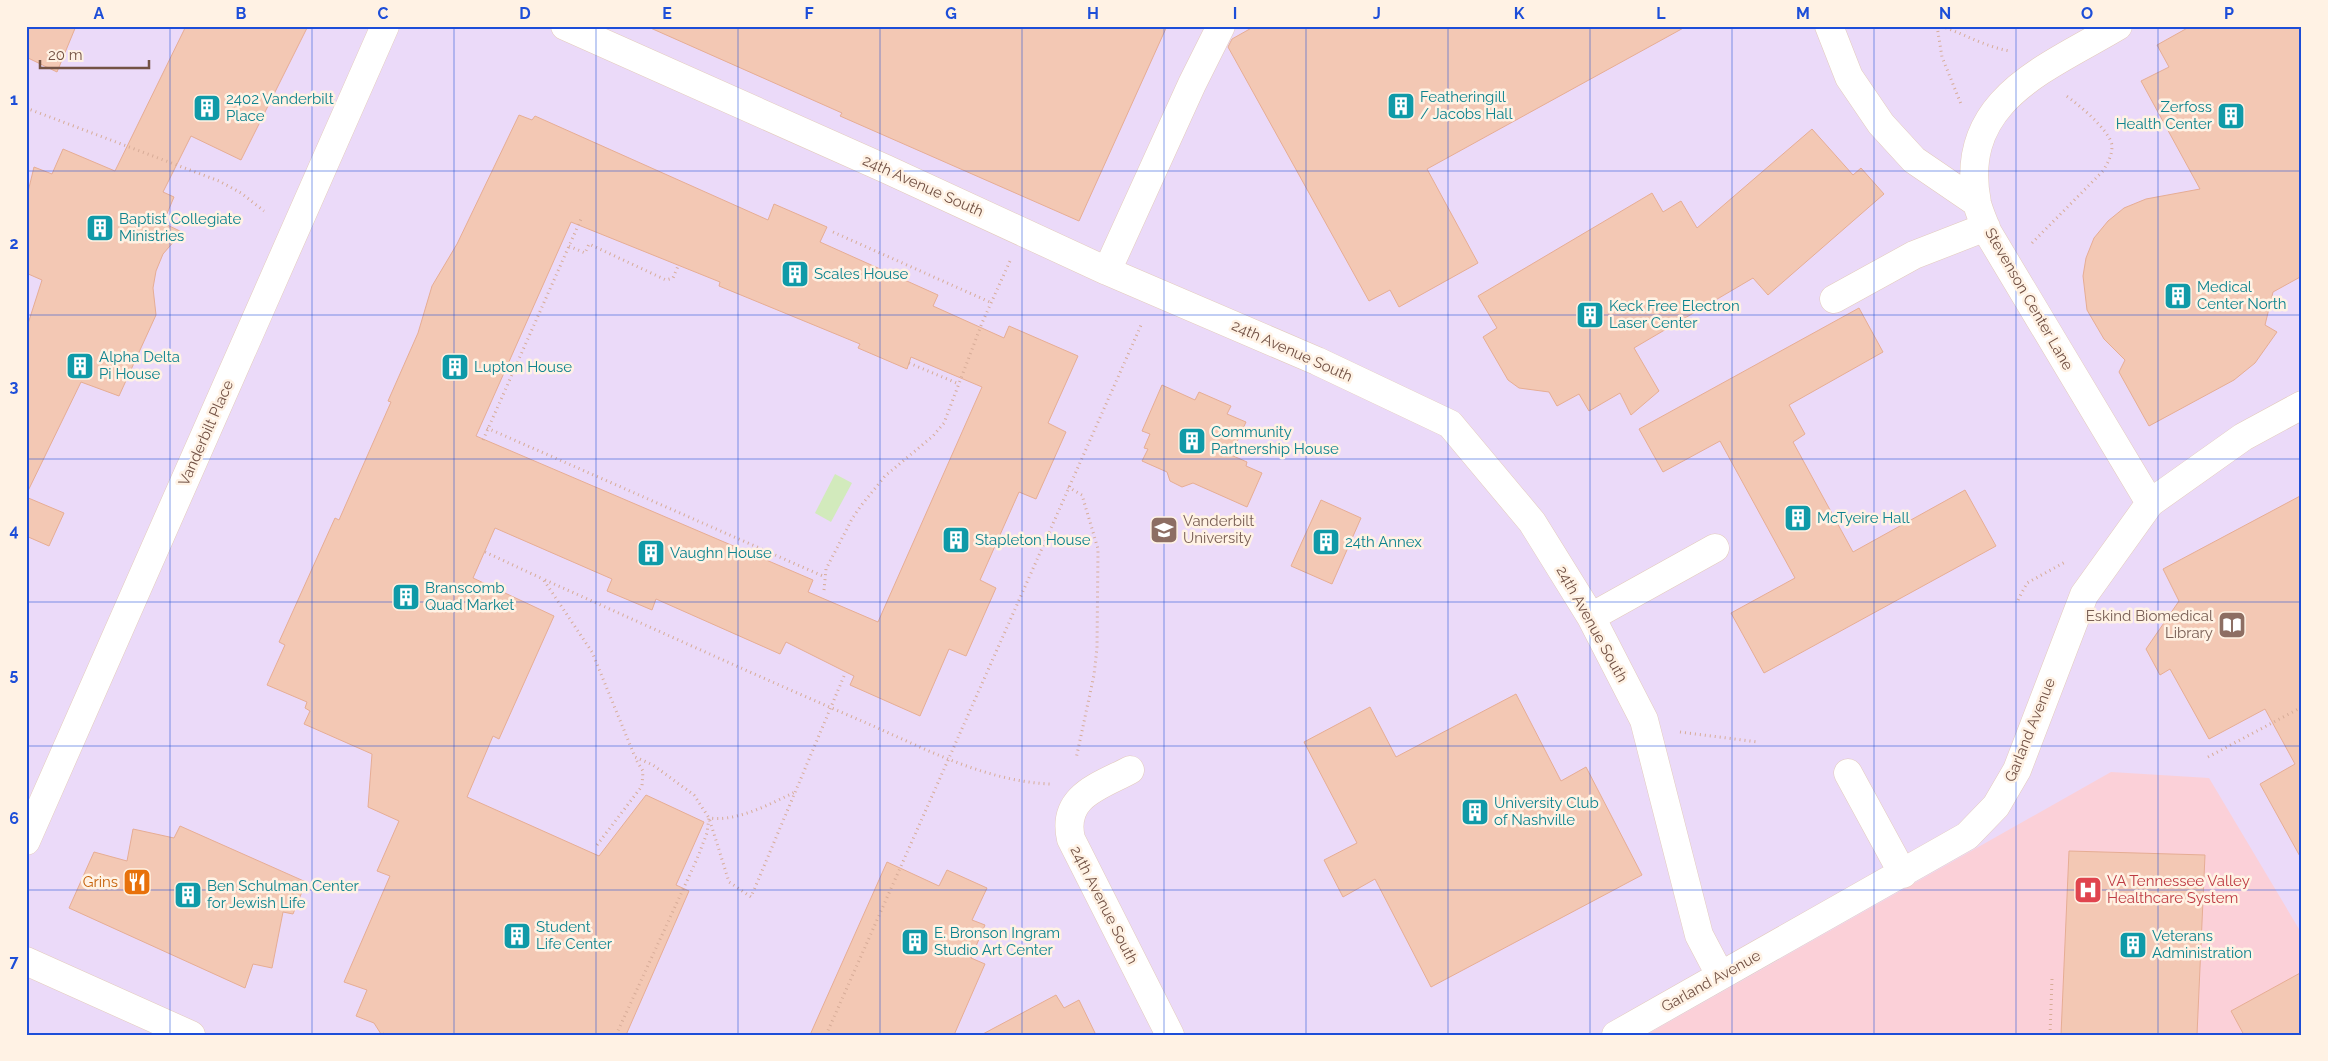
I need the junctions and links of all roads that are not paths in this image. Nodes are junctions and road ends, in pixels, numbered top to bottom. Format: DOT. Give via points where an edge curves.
graph roads {
  1 [pos="385,26"];
  2 [pos="566,26"];
  3 [pos="1221,26"];
  4 [pos="1829,26"];
  5 [pos="2118,26"];
  6 [pos="1982,215"];
  7 [pos="1107,270"];
  8 [pos="1834,299"];
  9 [pos="2302,405"];
  10 [pos="2150,503"];
  11 [pos="1714,548"];
  12 [pos="1590,617"];
  13 [pos="1130,770"];
  14 [pos="1848,772"];
  15 [pos="26,841"];
  16 [pos="1903,874"];
  17 [pos="26,961"];
  18 [pos="1720,975"];
  19 [pos="191,1035"];
  20 [pos="1170,1035"];
  21 [pos="1616,1035"];
  1 -- 15 [label="street, Vanderbilt Place"];
  2 -- 7 [label="street, 24th Avenue South"];
  3 -- 7 [label="street"];
  4 -- 6 [label="street" via="1849,77 1881,124 1914,160"];
  5 -- 6 [label="street, Stevenson Center Lane" via="2020,84 1993,111 1978,140 1975,171"];
  6 -- 8 [label="street"];
  6 -- 10 [label="street, Stevenson Center Lane"];
  7 -- 12 [label="street, 24th Avenue South" via="1317,361 1450,424 1532,522"];
  9 -- 10 [label="street, Garland Avenue" via="2243,438"];
  10 -- 16 [label="street, Garland Avenue" via="2084,595 2017,770 1996,806 1967,836"];
  11 -- 12 [label="street"];
  12 -- 18 [label="street, 24th Avenue South" via="1644,720 1699,935"];
  13 -- 20 [label="street, 24th Avenue South" via="1079,799 1071,816 1069,831"];
  14 -- 16 [label="street"];
  16 -- 18 [label="street, Garland Avenue"];
  17 -- 19 [label="street"];
  18 -- 21 [label="street, Garland Avenue"];
}
